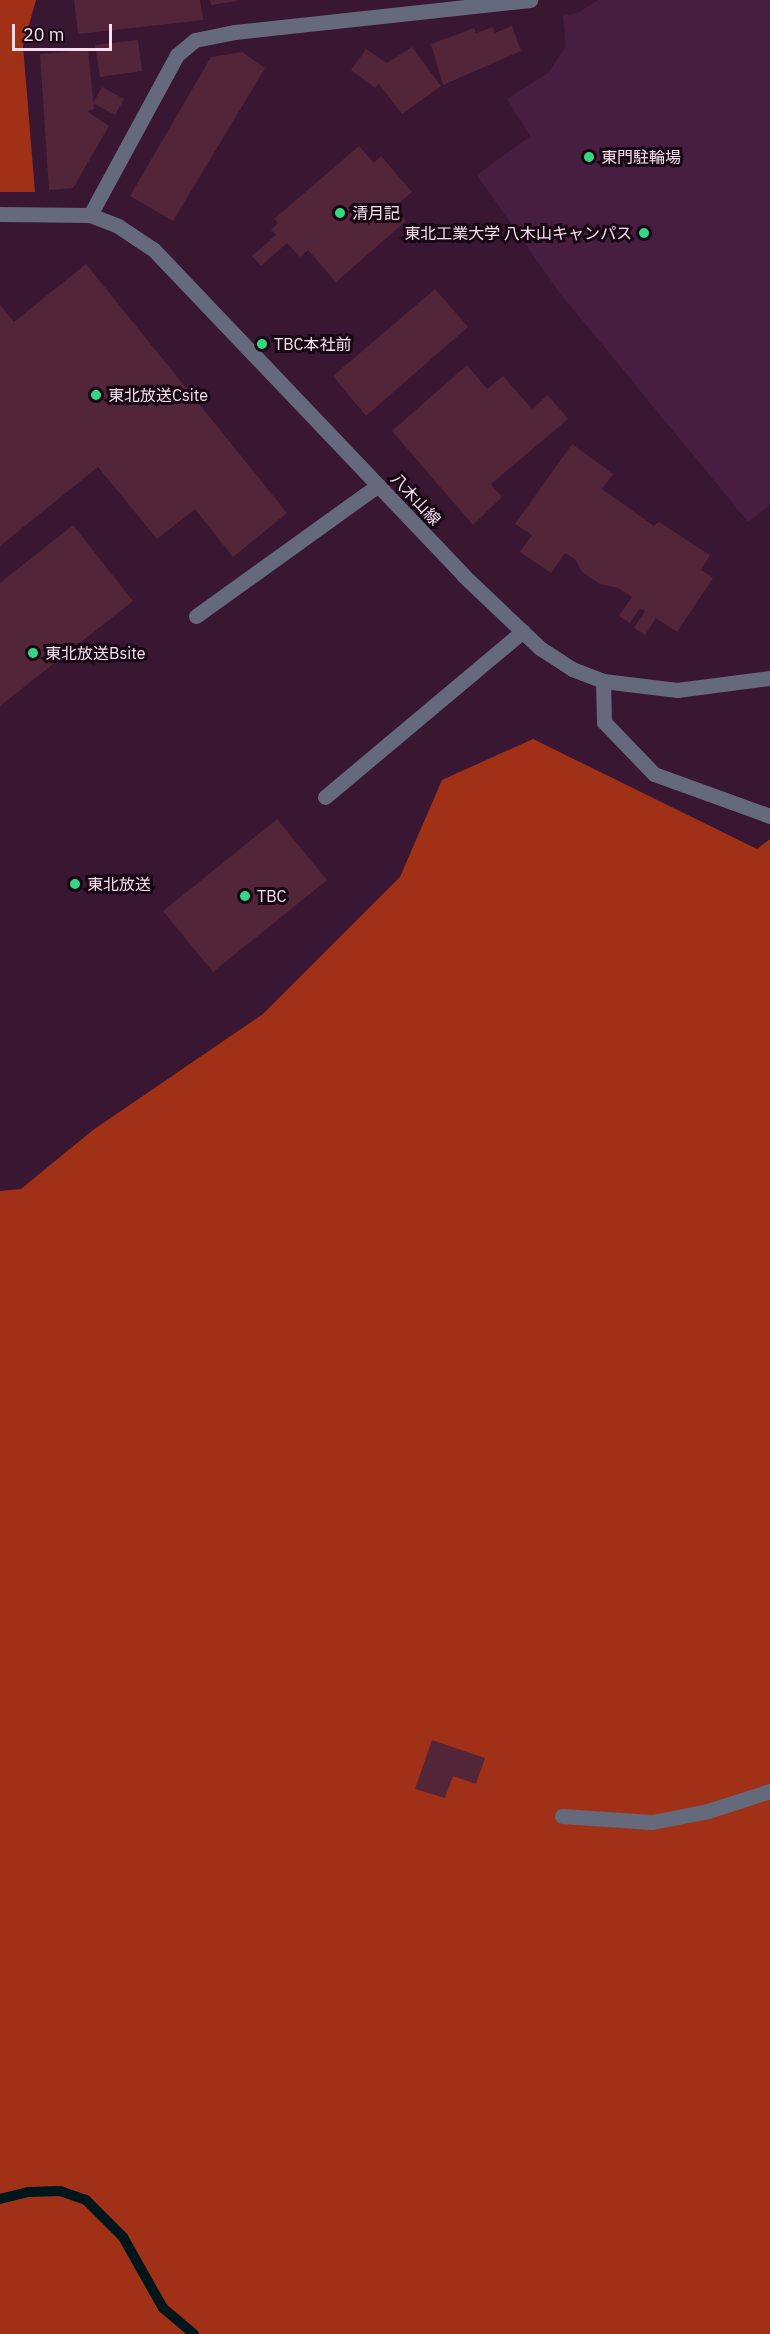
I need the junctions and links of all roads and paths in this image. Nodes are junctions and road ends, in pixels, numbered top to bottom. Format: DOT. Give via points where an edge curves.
graph roads {
  1 [pos="530,0"];
  2 [pos="0,214"];
  3 [pos="90,214"];
  4 [pos="378,484"];
  5 [pos="196,616"];
  6 [pos="523,631"];
  7 [pos="770,678"];
  8 [pos="603,681"];
  9 [pos="325,797"];
  10 [pos="770,816"];
  11 [pos="770,1791"];
  12 [pos="562,1816"];
  1 -- 3 [label="street" via="235,32 195,40 177,55"];
  2 -- 3 [label="street"];
  3 -- 4 [label="street, 八木山線" via="118,226 154,250"];
  4 -- 5 [label="street"];
  4 -- 6 [label="street, 八木山線" via="463,575"];
  6 -- 8 [label="street, 八木山線" via="572,669"];
  6 -- 9 [label="street"];
  7 -- 8 [label="street, 八木山線" via="677,690"];
  8 -- 10 [label="street" via="604,722 654,774"];
  11 -- 12 [label="street" via="708,1811 652,1822"];
}
